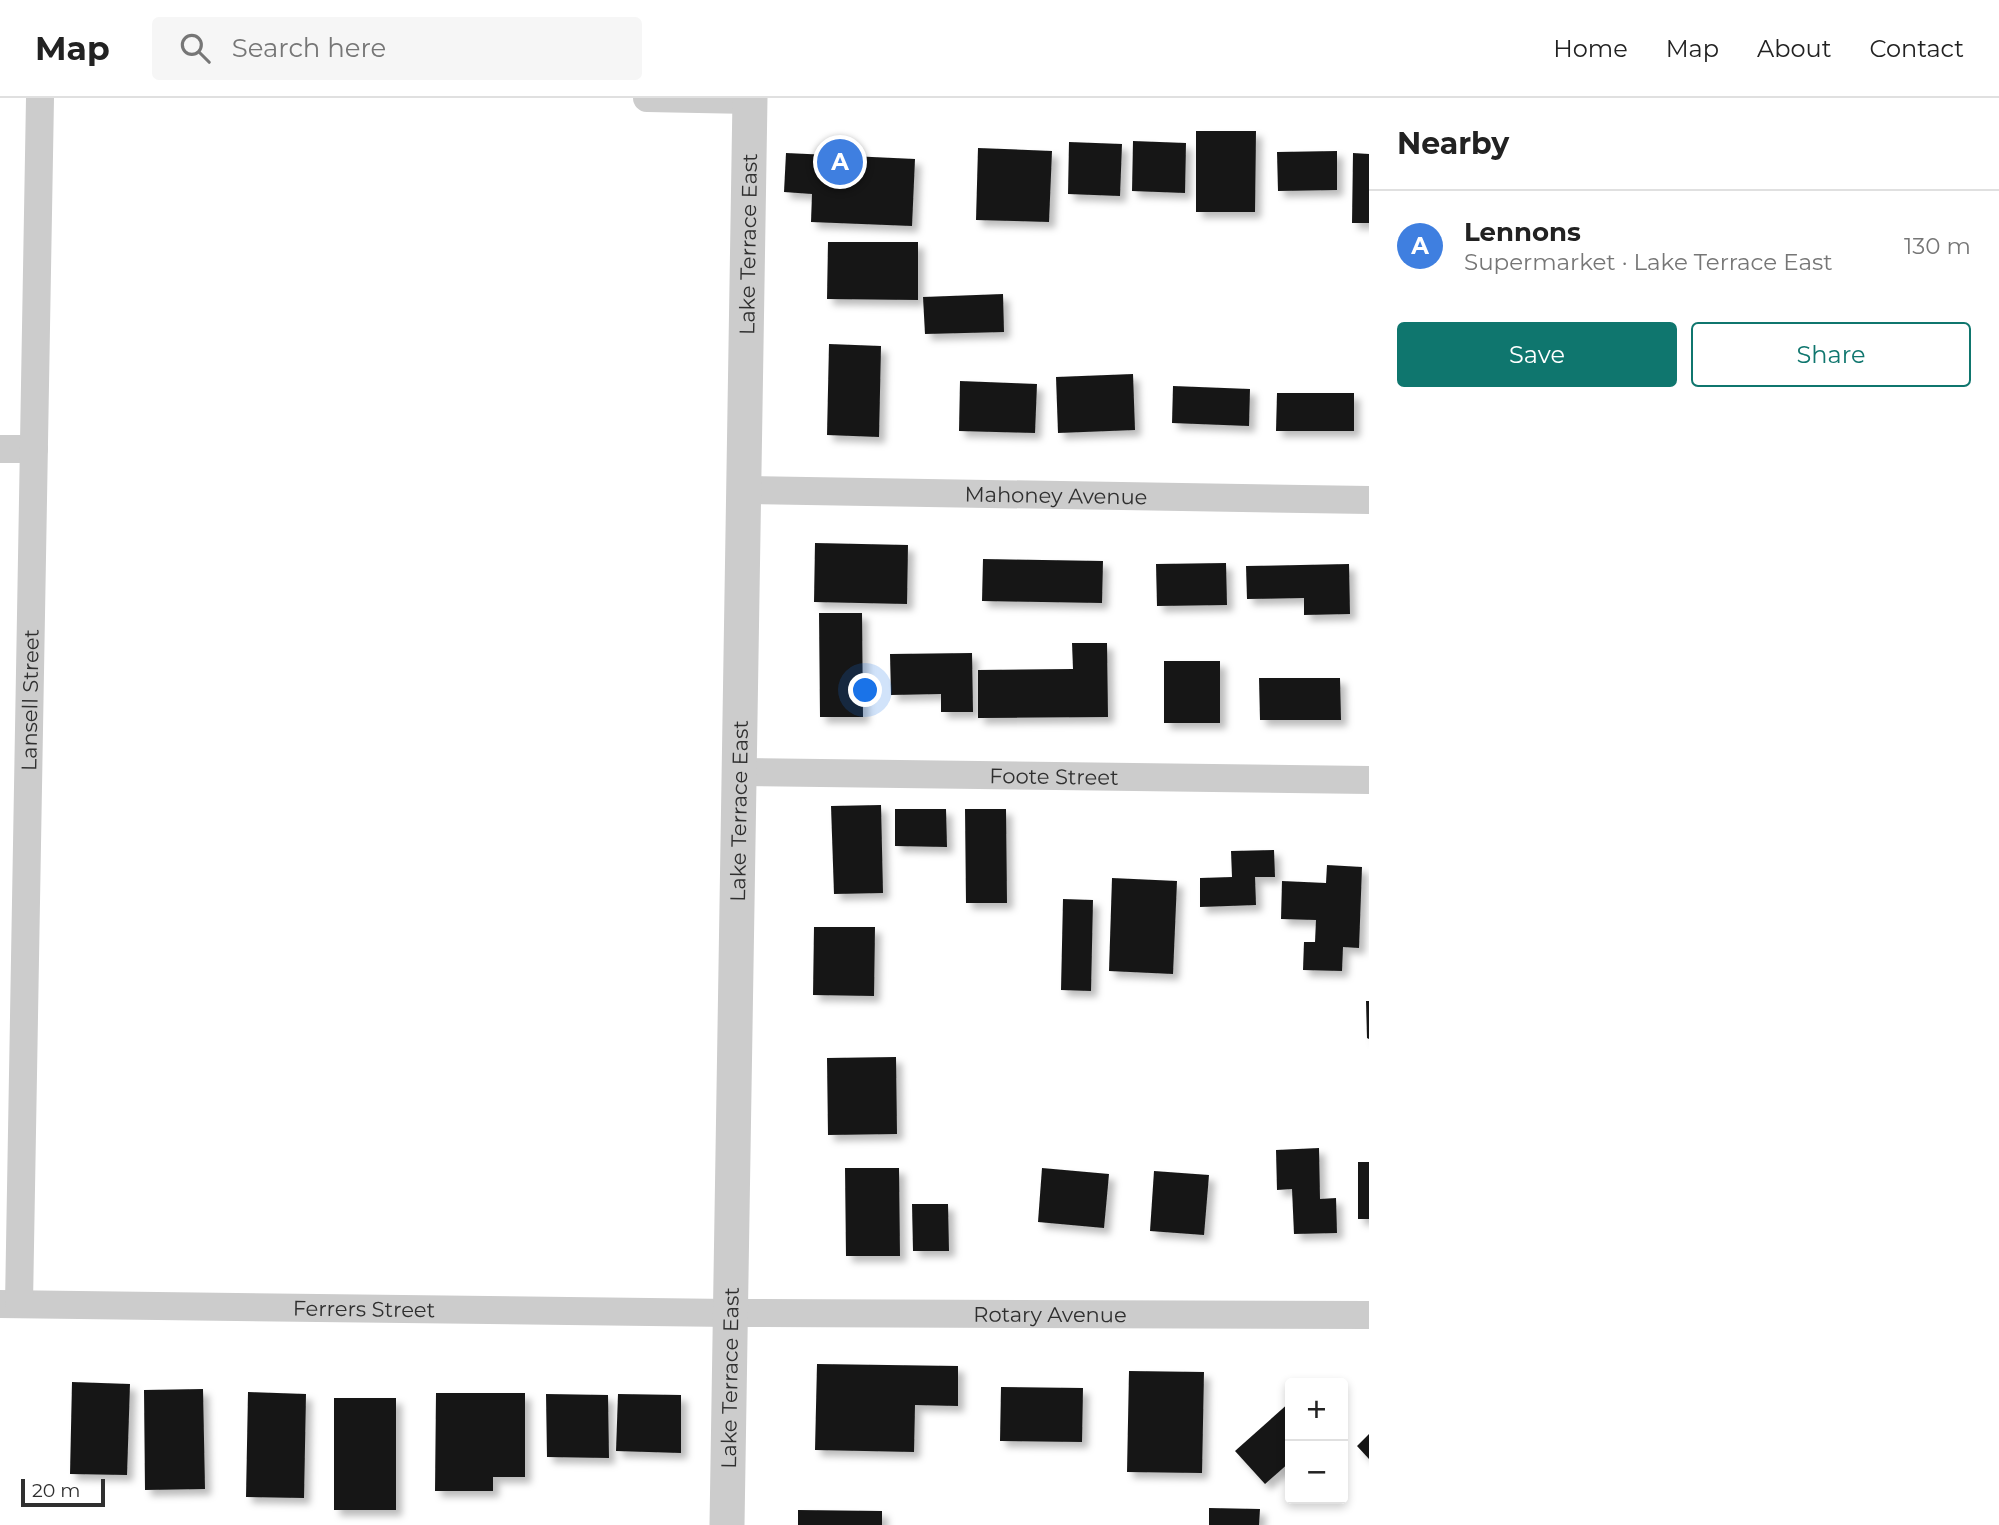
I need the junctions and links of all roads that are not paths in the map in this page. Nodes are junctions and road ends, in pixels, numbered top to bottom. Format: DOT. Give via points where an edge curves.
graph roads {
  1 [pos="40,98"];
  2 [pos="647,98"];
  3 [pos="750,99"];
  4 [pos="0,449"];
  5 [pos="34,449"];
  6 [pos="743,490"];
  7 [pos="1369,500"];
  8 [pos="739,772"];
  9 [pos="1369,780"];
  10 [pos="10,1304"];
  11 [pos="730,1313"];
  12 [pos="1369,1315"];
  13 [pos="727,1525"];
  1 -- 5 [label="street, Lansell Street"];
  2 -- 3 [label="street"];
  3 -- 6 [label="street, Lake Terrace East"];
  4 -- 5 [label="street"];
  5 -- 10 [label="street, Lansell Street"];
  6 -- 7 [label="street, Mahoney Avenue"];
  6 -- 8 [label="street, Lake Terrace East"];
  8 -- 9 [label="street, Foote Street"];
  8 -- 11 [label="street, Lake Terrace East"];
  10 -- 11 [label="street, Ferrers Street"];
  11 -- 12 [label="street, Rotary Avenue"];
  11 -- 13 [label="street, Lake Terrace East"];
}
